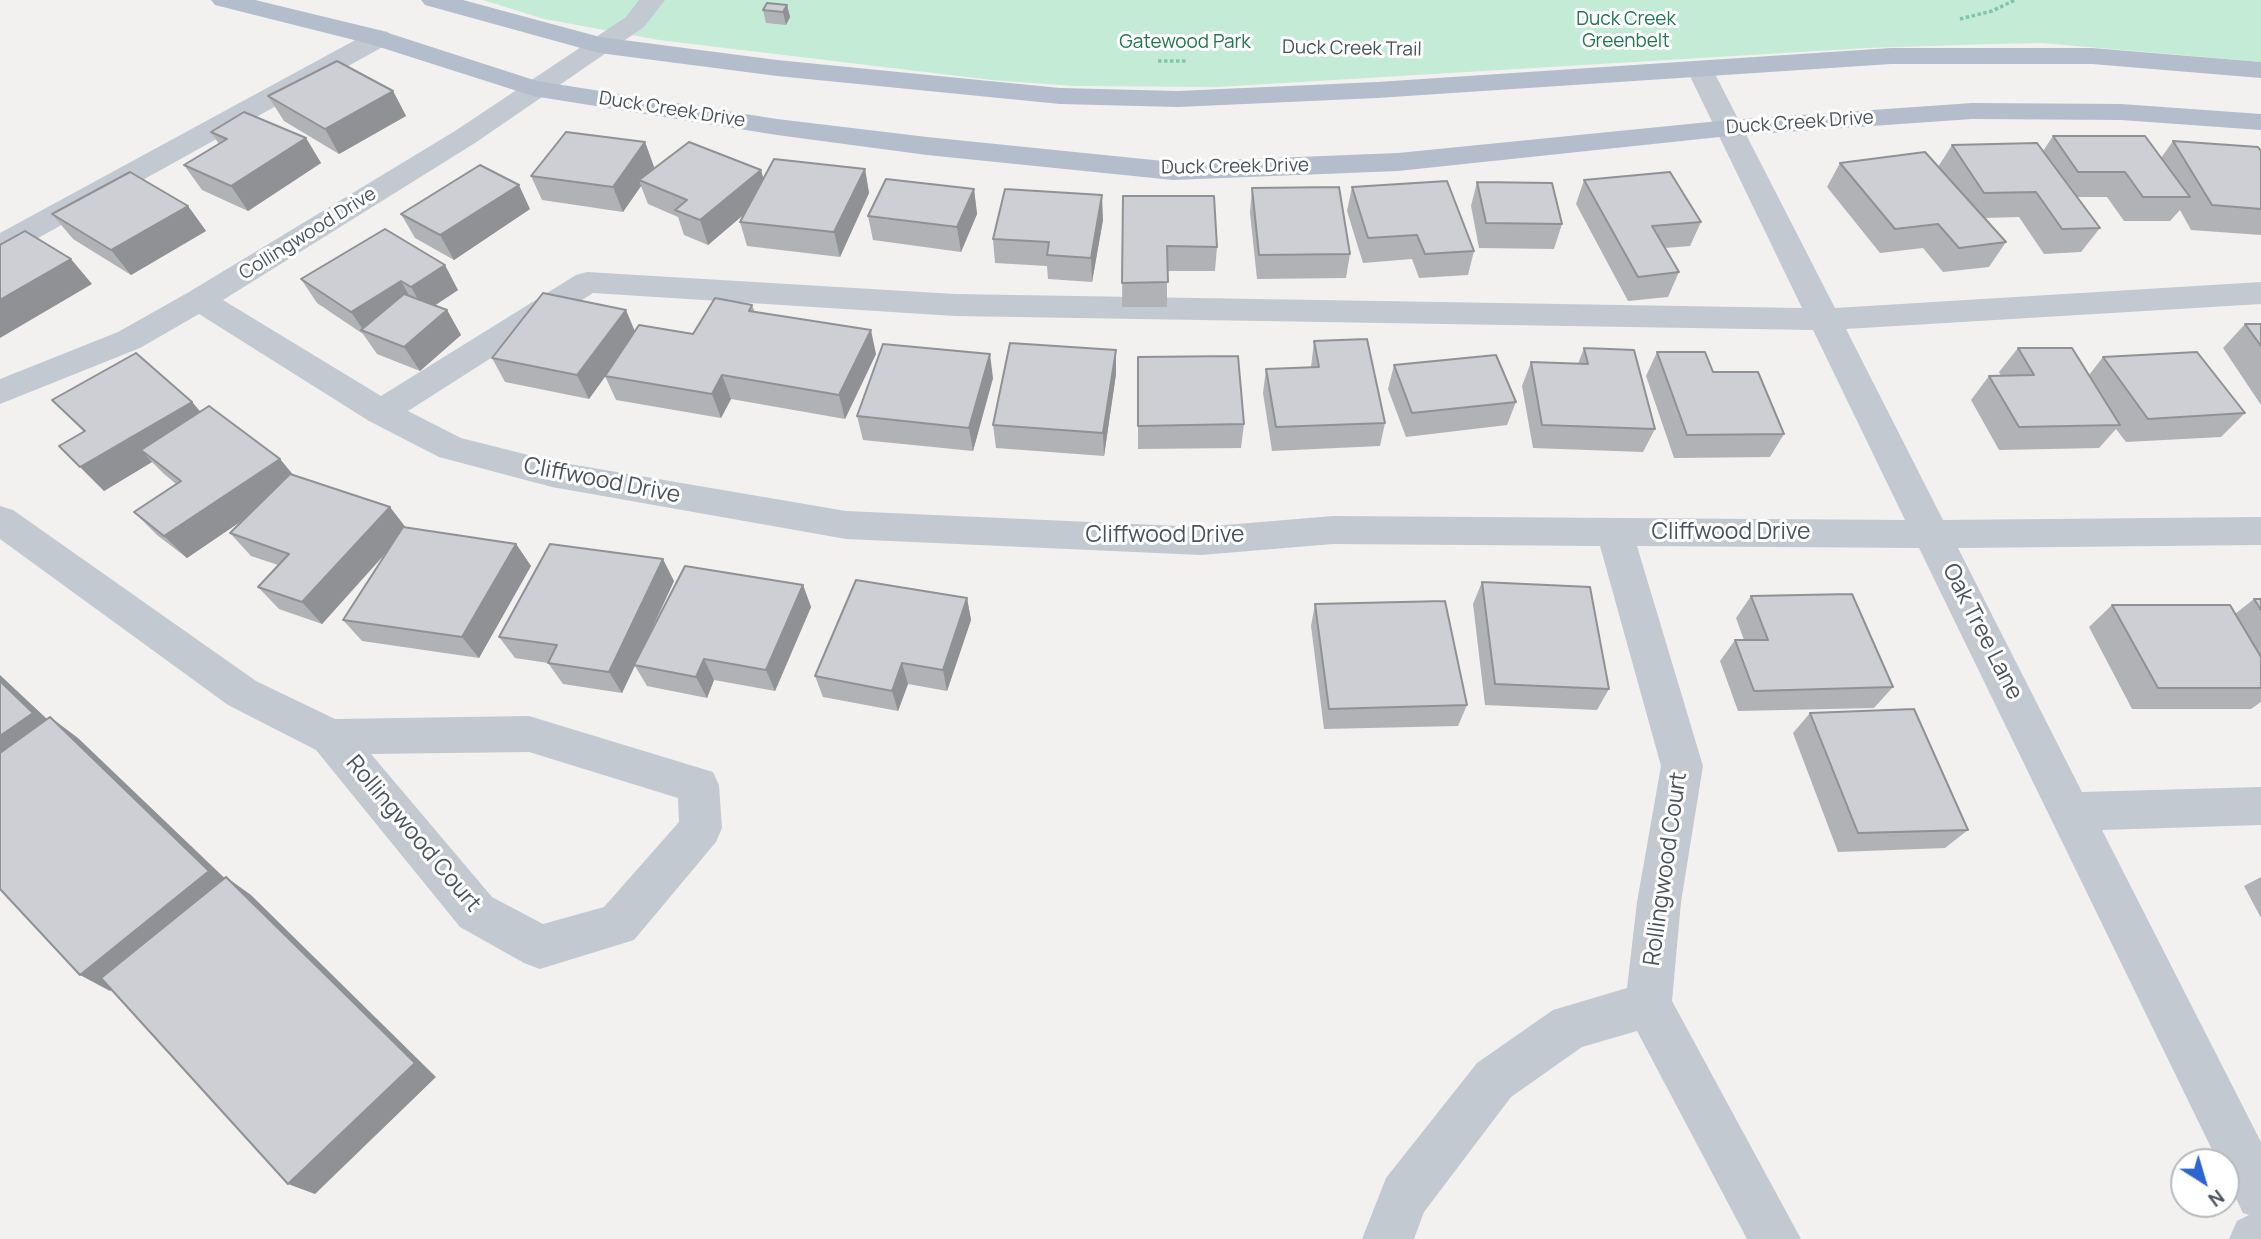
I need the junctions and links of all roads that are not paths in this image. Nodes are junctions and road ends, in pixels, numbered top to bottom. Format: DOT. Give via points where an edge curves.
graph roads {
  1 [pos="224,0"];
  2 [pos="434,0"];
  3 [pos="652,0"];
  4 [pos="379,38"];
  5 [pos="599,45"];
  6 [pos="1700,70"];
  7 [pos="2261,70"];
  8 [pos="533,88"];
  9 [pos="2261,122"];
  10 [pos="1729,128"];
  11 [pos="0,246"];
  12 [pos="2261,293"];
  13 [pos="200,300"];
  14 [pos="1825,320"];
  15 [pos="0,392"];
  16 [pos="381,412"];
  17 [pos="0,520"];
  18 [pos="2261,531"];
  19 [pos="1614,532"];
  20 [pos="1933,534"];
  21 [pos="331,737"];
  22 [pos="2261,806"];
  23 [pos="2071,812"];
  24 [pos="1648,1005"];
  25 [pos="2261,1195"];
  26 [pos="2261,1236"];
  27 [pos="1388,1239"];
  28 [pos="1775,1239"];
  29 [pos="2255,1239"];
  1 -- 4 [label="main road, Duck Creek Drive"];
  2 -- 5 [label="main road"];
  3 -- 5 [label="street, Collingwood Drive" via="635,22"];
  4 -- 8 [label="main road, Duck Creek Drive"];
  4 -- 11 [label="street"];
  5 -- 6 [label="main road" via="1060,96 1152,98 1377,90"];
  5 -- 8 [label="street, Collingwood Drive"];
  6 -- 7 [label="main road" via="1990,54 2092,56"];
  6 -- 10 [label="street, Oak Tree Lane"];
  8 -- 10 [label="main road, Duck Creek Drive" via="777,127 1173,171 1398,162"];
  8 -- 13 [label="street, Collingwood Drive" via="465,137"];
  9 -- 10 [label="main road, Duck Creek Drive" via="2121,112 1972,111"];
  10 -- 14 [label="street, Oak Tree Lane"];
  12 -- 14 [label="street"];
  13 -- 15 [label="street, Collingwood Drive" via="129,340"];
  13 -- 16 [label="street, Cliffwood Drive"];
  14 -- 16 [label="street" via="955,305 587,282"];
  14 -- 20 [label="street, Oak Tree Lane"];
  16 -- 19 [label="street, Cliffwood Drive" via="451,448 552,474 846,525 1201,541 1334,530"];
  17 -- 21 [label="street, Rollingwood Court" via="242,693"];
  18 -- 20 [label="street, Cliffwood Drive"];
  19 -- 20 [label="street, Cliffwood Drive"];
  19 -- 24 [label="street, Rollingwood Court" via="1682,766 1659,902"];
  20 -- 23 [label="street, Oak Tree Lane"];
  21 -- 21 [label="street, Rollingwood Court" via="529,734 698,785 701,828 618,925 540,947 475,912"];
  22 -- 23 [label="street"];
  23 -- 25 [label="street, Oak Tree Lane"];
  24 -- 27 [label="street" via="1570,1027 1494,1080 1404,1196"];
  24 -- 28 [label="street"];
  26 -- 29 [label="street"];
}
